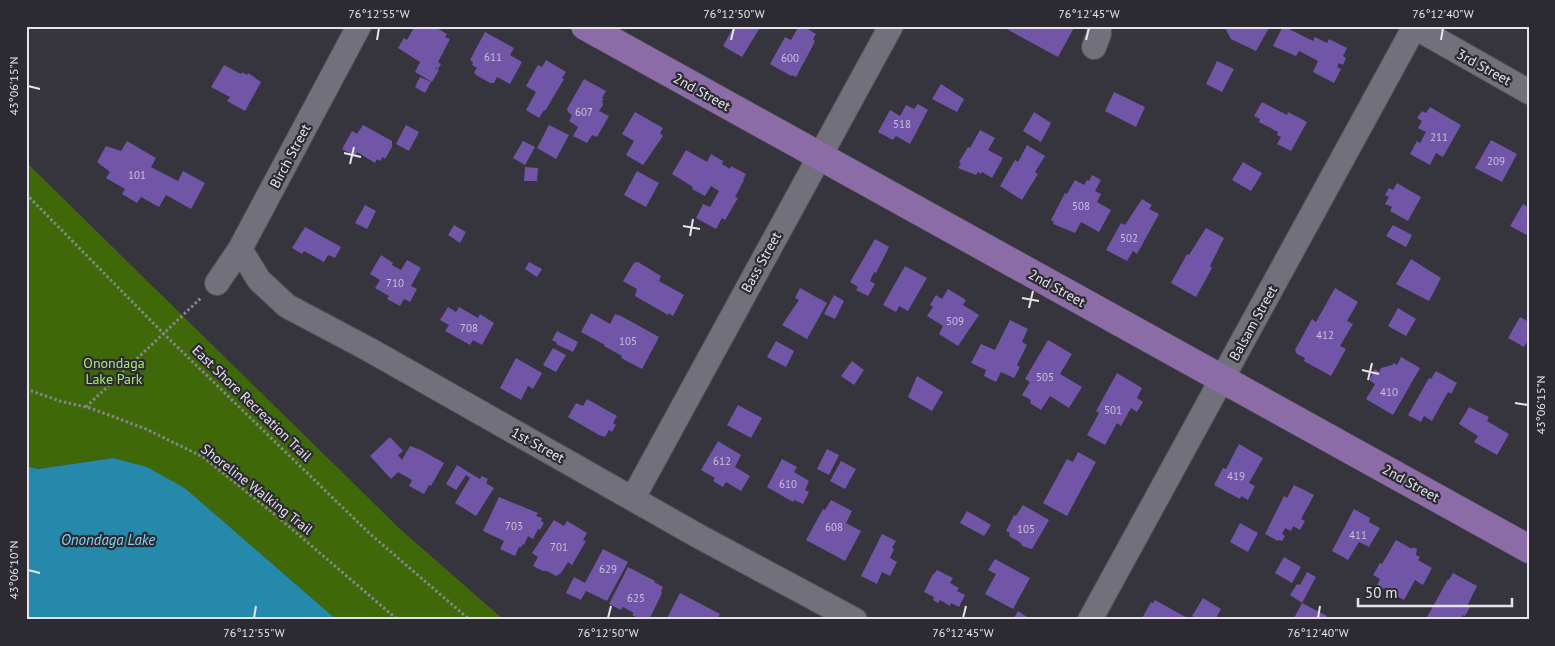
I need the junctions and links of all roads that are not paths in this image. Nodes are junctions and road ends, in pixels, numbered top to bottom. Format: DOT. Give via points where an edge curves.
graph roads {
  1 [pos="359,26"];
  2 [pos="585,26"];
  3 [pos="890,26"];
  4 [pos="1414,27"];
  5 [pos="1529,92"];
  6 [pos="818,157"];
  7 [pos="240,249"];
  8 [pos="217,283"];
  9 [pos="1223,379"];
  10 [pos="633,498"];
  11 [pos="1529,549"];
  12 [pos="854,620"];
  13 [pos="1090,620"];
  1 -- 7 [label="street, Birch Street"];
  2 -- 6 [label="main road, 2nd Street"];
  3 -- 6 [label="street, Bass Street"];
  4 -- 5 [label="street, 3rd Street"];
  4 -- 9 [label="street, Balsam Street"];
  6 -- 9 [label="main road, 2nd Street"];
  6 -- 10 [label="street, Bass Street"];
  7 -- 8 [label="street, Birch Street"];
  7 -- 10 [label="street, 1st Street" via="259,280 287,306"];
  9 -- 11 [label="main road, 2nd Street"];
  9 -- 13 [label="street, Balsam Street"];
  10 -- 12 [label="street, 1st Street"];
}
